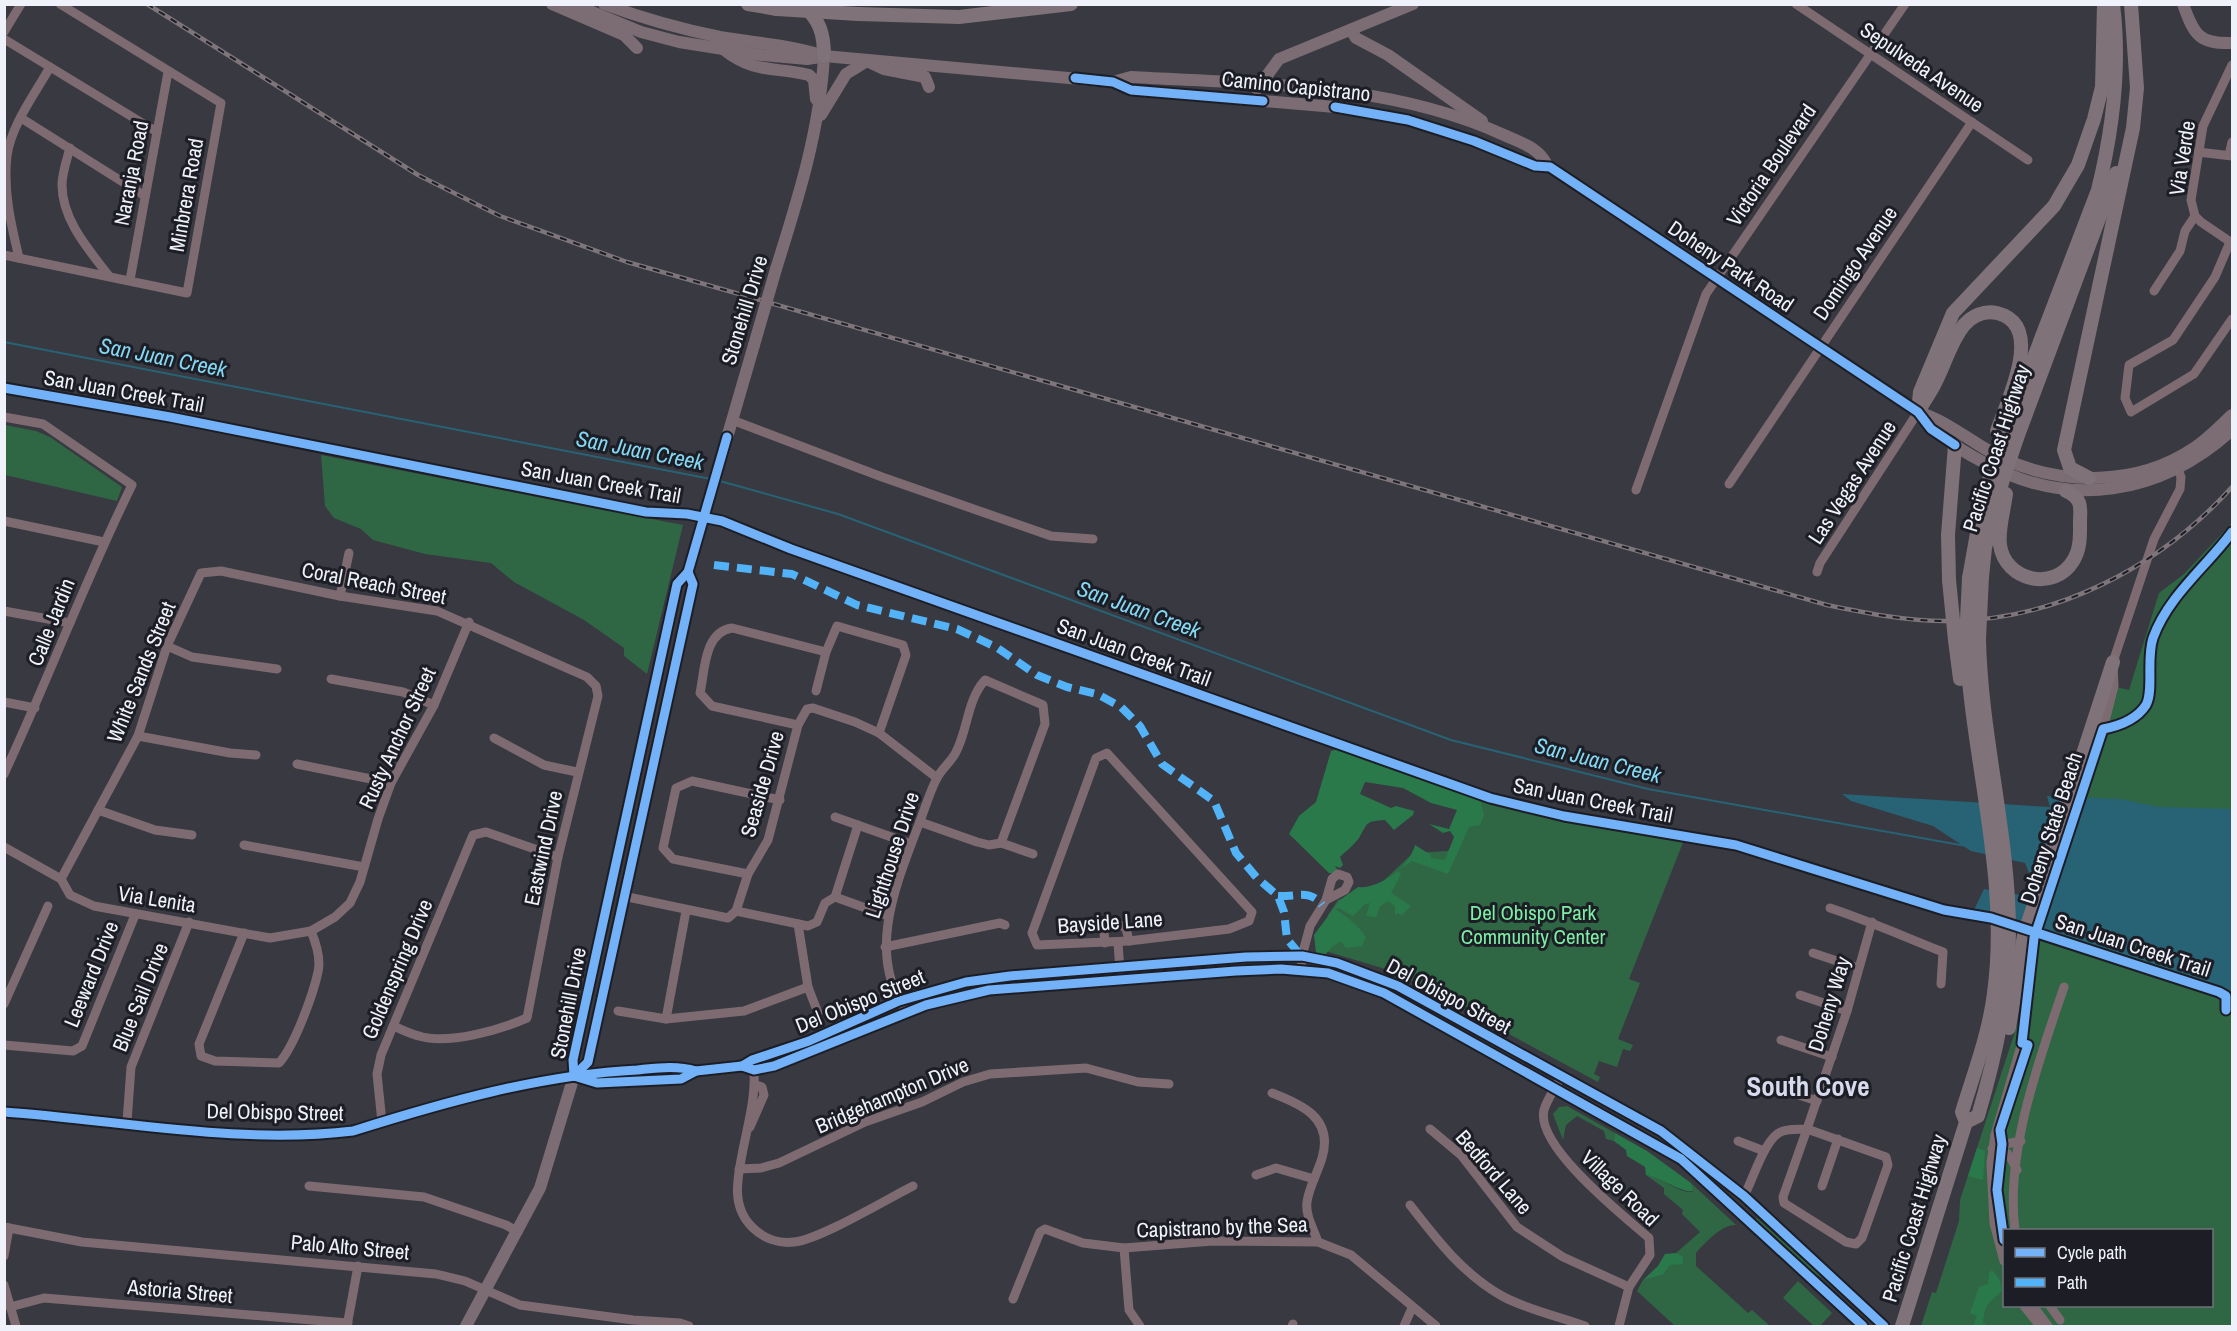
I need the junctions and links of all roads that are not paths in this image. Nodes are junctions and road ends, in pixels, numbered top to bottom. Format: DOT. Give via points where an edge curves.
graph roads {
  1 [pos="21,4"];
  2 [pos="60,4"];
  3 [pos="552,4"];
  4 [pos="573,4"];
  5 [pos="591,4"];
  6 [pos="604,4"];
  7 [pos="748,4"];
  8 [pos="802,4"];
  9 [pos="1071,4"];
  10 [pos="1413,4"];
  11 [pos="1796,4"];
  12 [pos="1905,4"];
  13 [pos="2104,4"];
  14 [pos="2113,4"];
  15 [pos="2131,4"];
  16 [pos="2183,4"];
  17 [pos="1352,30"];
  18 [pos="4,32"];
  19 [pos="641,32"];
  20 [pos="718,36"];
  21 [pos="4,39"];
  22 [pos="2232,43"];
  23 [pos="637,48"];
  24 [pos="723,49"];
  25 [pos="1870,54"];
  26 [pos="824,56"];
  27 [pos="867,61"];
  28 [pos="2232,65"];
  29 [pos="50,67"];
  30 [pos="950,68"];
  31 [pos="168,72"];
  32 [pos="1113,82"];
  33 [pos="1260,85"];
  34 [pos="1203,96"];
  35 [pos="21,118"];
  36 [pos="1972,122"];
  37 [pos="816,124"];
  38 [pos="1478,124"];
  39 [pos="1495,131"];
  40 [pos="157,132"];
  41 [pos="1474,141"];
  42 [pos="2232,142"];
  43 [pos="70,148"];
  44 [pos="2198,152"];
  45 [pos="2231,156"];
  46 [pos="2028,160"];
  47 [pos="1547,165"];
  48 [pos="145,196"];
  49 [pos="2195,216"];
  50 [pos="2231,243"];
  51 [pos="4,255"];
  52 [pos="19,258"];
  53 [pos="109,276"];
  54 [pos="1717,278"];
  55 [pos="130,280"];
  56 [pos="2154,291"];
  57 [pos="2232,319"];
  58 [pos="1821,347"];
  59 [pos="1918,412"];
  60 [pos="2232,415"];
  61 [pos="4,417"];
  62 [pos="732,420"];
  63 [pos="2232,430"];
  64 [pos="2009,436"];
  65 [pos="1955,445"];
  66 [pos="2176,464"];
  67 [pos="2089,478"];
  68 [pos="1729,484"];
  69 [pos="1635,490"];
  70 [pos="2066,491"];
  71 [pos="2002,493"];
  72 [pos="4,521"];
  73 [pos="2232,532"];
  74 [pos="1093,539"];
  75 [pos="104,542"];
  76 [pos="349,552"];
  77 [pos="688,572"];
  78 [pos="1817,572"];
  79 [pos="201,573"];
  80 [pos="1975,577"];
  81 [pos="340,596"];
  82 [pos="4,611"];
  83 [pos="469,622"];
  84 [pos="70,623"];
  85 [pos="1966,640"];
  86 [pos="167,646"];
  87 [pos="826,652"];
  88 [pos="2113,662"];
  89 [pos="277,669"];
  90 [pos="331,680"];
  91 [pos="596,686"];
  92 [pos="816,691"];
  93 [pos="4,702"];
  94 [pos="434,705"];
  95 [pos="35,708"];
  96 [pos="798,725"];
  97 [pos="2103,729"];
  98 [pos="879,734"];
  99 [pos="138,736"];
  100 [pos="494,738"];
  101 [pos="256,755"];
  102 [pos="1979,757"];
  103 [pos="297,764"];
  104 [pos="577,772"];
  105 [pos="4,774"];
  106 [pos="937,778"];
  107 [pos="391,783"];
  108 [pos="2079,784"];
  109 [pos="780,800"];
  110 [pos="98,810"];
  111 [pos="836,817"];
  112 [pos="920,822"];
  113 [pos="858,825"];
  114 [pos="192,836"];
  115 [pos="1001,843"];
  116 [pos="911,844"];
  117 [pos="244,845"];
  118 [pos="4,847"];
  119 [pos="1033,854"];
  120 [pos="558,857"];
  121 [pos="364,867"];
  122 [pos="748,874"];
  123 [pos="612,876"];
  124 [pos="62,879"];
  125 [pos="623,897"];
  126 [pos="836,897"];
  127 [pos="1326,900"];
  128 [pos="48,906"];
  129 [pos="1830,908"];
  130 [pos="686,911"];
  131 [pos="736,911"];
  132 [pos="135,915"];
  133 [pos="888,916"];
  134 [pos="189,922"];
  135 [pos="1872,922"];
  136 [pos="798,924"];
  137 [pos="1005,925"];
  138 [pos="322,927"];
  139 [pos="2004,930"];
  140 [pos="311,931"];
  141 [pos="244,933"];
  142 [pos="2029,936"];
  143 [pos="1130,941"];
  144 [pos="1118,942"];
  145 [pos="1105,943"];
  146 [pos="885,947"];
  147 [pos="1813,953"];
  148 [pos="1302,956"];
  149 [pos="1858,968"];
  150 [pos="1301,970"];
  151 [pos="1120,974"];
  152 [pos="1941,984"];
  153 [pos="808,987"];
  154 [pos="2064,987"];
  155 [pos="1800,995"];
  156 [pos="899,1001"];
  157 [pos="4,1004"];
  158 [pos="618,1011"];
  159 [pos="1847,1011"];
  160 [pos="907,1012"];
  161 [pos="818,1013"];
  162 [pos="666,1019"];
  163 [pos="393,1026"];
  164 [pos="1781,1040"];
  165 [pos="4,1045"];
  166 [pos="1832,1058"];
  167 [pos="1994,1063"];
  168 [pos="750,1065"];
  169 [pos="574,1076"];
  170 [pos="1561,1077"];
  171 [pos="1169,1084"];
  172 [pos="1775,1087"];
  173 [pos="1555,1089"];
  174 [pos="1272,1093"];
  175 [pos="1816,1101"];
  176 [pos="4,1112"];
  177 [pos="127,1122"];
  178 [pos="382,1122"];
  179 [pos="1966,1122"];
  180 [pos="1430,1129"];
  181 [pos="1807,1129"];
  182 [pos="1995,1135"];
  183 [pos="1838,1139"];
  184 [pos="1738,1141"];
  185 [pos="2021,1141"];
  186 [pos="1992,1149"];
  187 [pos="1764,1150"];
  188 [pos="739,1169"];
  189 [pos="2017,1170"];
  190 [pos="1256,1175"];
  191 [pos="1314,1179"];
  192 [pos="913,1185"];
  193 [pos="309,1186"];
  194 [pos="1822,1186"];
  195 [pos="1744,1196"];
  196 [pos="1410,1205"];
  197 [pos="7,1227"];
  198 [pos="2015,1229"];
  199 [pos="518,1232"];
  200 [pos="1318,1242"];
  201 [pos="1124,1248"];
  202 [pos="4,1256"];
  203 [pos="2003,1258"];
  204 [pos="358,1266"];
  205 [pos="4,1285"];
  206 [pos="1629,1287"];
  207 [pos="486,1292"];
  208 [pos="1013,1299"];
  209 [pos="10,1307"];
  210 [pos="2023,1307"];
  211 [pos="2024,1307"];
  212 [pos="2034,1307"];
  213 [pos="2051,1307"];
  214 [pos="1413,1308"];
  215 [pos="2060,1320"];
  216 [pos="347,1325"];
  217 [pos="16,1326"];
  218 [pos="466,1326"];
  219 [pos="688,1326"];
  220 [pos="1140,1326"];
  221 [pos="1404,1326"];
  222 [pos="1436,1326"];
  223 [pos="1585,1326"];
  224 [pos="1619,1326"];
  225 [pos="1863,1326"];
  226 [pos="1884,1326"];
  227 [pos="1902,1326"];
  228 [pos="2034,1326"];
  229 [pos="2040,1326"];
  230 [pos="2048,1326"];
  1 -- 18 [label="street"];
  2 -- 31 [label="street"];
  3 -- 23 [label="main road" via="624,35"];
  4 -- 19 [label="main road, Camino Capistrano"];
  5 -- 19 [label="main road" via="633,20"];
  6 -- 20 [label="main road, Camino Capistrano"];
  7 -- 9 [label="highway, bridge" via="858,14 959,17"];
  8 -- 26 [label="highway" via="819,23"];
  10 -- 17 [label="main road, Camino Capistrano"];
  11 -- 25 [label="street, Sepulveda Avenue"];
  12 -- 25 [label="street, Victoria Boulevard"];
  13 -- 59 [label="highway" via="2102,87 2078,165 2049,213 1953,313 1920,392"];
  14 -- 64 [label="highway, Pacific Coast Highway" via="2117,48 2115,95 2105,163"];
  15 -- 64 [label="highway, Pacific Coast Highway" via="2131,89 2117,168 2102,215"];
  15 -- 67 [label="highway" via="2137,88 2133,128 2064,450 2070,468"];
  16 -- 22 [label="main road" via="2200,36 2212,44"];
  17 -- 33 [label="main road, Camino Capistrano" via="1279,59"];
  17 -- 39 [label="main road" via="1356,38 1388,54"];
  19 -- 20 [label="main road" via="649,27 698,38"];
  19 -- 24 [label="main road, Camino Capistrano"];
  20 -- 26 [label="main road, Camino Capistrano"];
  21 -- 29 [label="street"];
  24 -- 26 [label="main road, Camino Capistrano" via="807,59"];
  24 -- 37 [label="main road" via="738,61 762,69 809,75 816,88"];
  25 -- 36 [label="street, Sepulveda Avenue"];
  25 -- 54 [label="street, Victoria Boulevard"];
  26 -- 27 [label="main road, Camino Capistrano"];
  26 -- 37 [label="main road, Stonehill Drive"];
  27 -- 30 [label="main road, Camino Capistrano"];
  27 -- 30 [label="main road" via="891,71 925,77 929,87"];
  27 -- 37 [label="main road" via="836,85"];
  28 -- 44 [label="street, Via Verde" via="2208,112"];
  29 -- 35 [label="street"];
  29 -- 40 [label="street"];
  30 -- 32 [label="main road, Camino Capistrano"];
  31 -- 40 [label="street, Naranja Road"];
  31 -- 55 [label="street, Minbrera Road" via="221,103 187,293"];
  32 -- 33 [label="main road, Camino Capistrano" via="1131,77"];
  32 -- 34 [label="main road, Camino Capistrano" via="1131,90"];
  33 -- 34 [label="main road" via="1254,91 1212,91"];
  33 -- 38 [label="main road, Camino Capistrano" via="1377,96"];
  34 -- 41 [label="main road, Camino Capistrano" via="1335,107 1408,120"];
  35 -- 43 [label="street"];
  35 -- 52 [label="street" via="7,154 7,210"];
  36 -- 46 [label="street, Sepulveda Avenue"];
  36 -- 58 [label="street, Domingo Avenue"];
  37 -- 62 [label="main road, Stonehill Drive, bridge" via="801,189"];
  38 -- 39 [label="main road, Doheny Park Road"];
  39 -- 47 [label="main road, Doheny Park Road" via="1541,154"];
  40 -- 48 [label="street, Naranja Road"];
  41 -- 47 [label="main road, Doheny Park Road" via="1535,166"];
  42 -- 45 [label="street"];
  43 -- 48 [label="street"];
  43 -- 53 [label="street" via="62,185 68,214"];
  44 -- 45 [label="street"];
  44 -- 49 [label="street, Via Verde" via="2191,190"];
  47 -- 54 [label="main road, Doheny Park Road"];
  48 -- 55 [label="street, Naranja Road"];
  49 -- 50 [label="street, Via Verde"];
  49 -- 56 [label="street" via="2180,251"];
  50 -- 57 [label="street" via="2215,277 2174,339 2129,365 2125,398 2131,412 2194,374"];
  51 -- 52 [label="street"];
  52 -- 53 [label="street"];
  53 -- 55 [label="street"];
  54 -- 58 [label="main road, Doheny Park Road"];
  54 -- 69 [label="street, Victoria Boulevard" via="1706,294"];
  58 -- 59 [label="main road, Doheny Park Road"];
  58 -- 68 [label="street, Domingo Avenue"];
  59 -- 64 [label="highway" via="1965,324 1982,313 2000,314 2015,323 2022,349"];
  59 -- 65 [label="main road, Doheny Park Road" via="1931,429"];
  59 -- 67 [label="main road, Doheny Park Road" via="1938,418 1990,452 2023,466 2060,476"];
  59 -- 78 [label="street, Las Vegas Avenue"];
  60 -- 66 [label="main road"];
  61 -- 75 [label="street, Calle Jardin" via="43,424 132,485"];
  62 -- 74 [label="street" via="1051,536"];
  62 -- 77 [label="main road, Stonehill Drive"];
  63 -- 66 [label="main road" via="2203,454"];
  64 -- 71 [label="highway, Pacific Coast Highway, bridge"];
  64 -- 80 [label="highway, Pacific Coast Highway, bridge" via="1983,494"];
  65 -- 70 [label="main road, Doheny Park Road" via="2013,477"];
  65 -- 85 [label="highway, bridge" via="1949,580"];
  66 -- 67 [label="main road, Doheny Park Road"];
  66 -- 70 [label="main road, Doheny Park Road" via="2135,484"];
  66 -- 88 [label="street, Doheny State Beach" via="2180,489 2154,539"];
  70 -- 71 [label="highway" via="2077,497 2081,506 2078,551 2068,568 2046,579 2027,578 2006,561 2000,535"];
  71 -- 80 [label="highway, Pacific Coast Highway"];
  72 -- 75 [label="street"];
  73 -- 97 [label="street" via="2176,597 2158,626 2149,654 2150,696 2146,704 2128,720"];
  75 -- 84 [label="street, Calle Jardin"];
  76 -- 81 [label="street"];
  77 -- 123 [label="main road, Stonehill Drive" via="677,584"];
  77 -- 125 [label="main road, Stonehill Drive" via="693,584"];
  79 -- 81 [label="street, Coral Reach Street" via="221,571"];
  79 -- 86 [label="street, White Sands Street"];
  80 -- 85 [label="highway, Pacific Coast Highway, bridge"];
  81 -- 83 [label="street, Coral Reach Street" via="437,610"];
  82 -- 84 [label="street"];
  83 -- 91 [label="street, Coral Reach Street" via="587,677"];
  83 -- 94 [label="street, Rusty Anchor Street"];
  84 -- 95 [label="street, Calle Jardin"];
  85 -- 102 [label="highway"];
  85 -- 102 [label="highway, Pacific Coast Highway" via="1980,687"];
  86 -- 89 [label="street" via="192,657"];
  86 -- 99 [label="street, White Sands Street"];
  87 -- 92 [label="street"];
  87 -- 96 [label="street" via="732,628 721,629 712,638 700,693 712,706"];
  87 -- 98 [label="street" via="832,633 843,626 906,648"];
  88 -- 97 [label="street, Doheny State Beach" via="2114,686"];
  88 -- 108 [label="highway"];
  90 -- 94 [label="street" via="403,692"];
  91 -- 104 [label="street, Eastwind Drive" via="598,696"];
  93 -- 95 [label="street"];
  94 -- 107 [label="street, Rusty Anchor Street"];
  95 -- 105 [label="street, Calle Jardin"];
  96 -- 98 [label="street" via="803,712 813,708"];
  96 -- 109 [label="street, Seaside Drive"];
  97 -- 108 [label="street, Doheny State Beach"];
  98 -- 106 [label="street"];
  99 -- 101 [label="street"];
  99 -- 110 [label="street, White Sands Street"];
  100 -- 104 [label="street" via="544,765"];
  102 -- 139 [label="highway, Pacific Coast Highway"];
  102 -- 139 [label="highway, Pacific Coast Highway" via="2007,885"];
  103 -- 107 [label="street"];
  104 -- 120 [label="street, Eastwind Drive"];
  106 -- 112 [label="street, Lighthouse Drive"];
  106 -- 115 [label="street, Lighthouse Drive" via="957,752 976,689 984,680 1043,705 1045,724"];
  107 -- 121 [label="street, Rusty Anchor Street"];
  108 -- 142 [label="highway"];
  109 -- 122 [label="street, Seaside Drive" via="768,840"];
  109 -- 122 [label="street" via="692,781 676,788 663,848 673,859"];
  110 -- 114 [label="street" via="154,830"];
  110 -- 124 [label="street, White Sands Street"];
  111 -- 113 [label="street"];
  112 -- 115 [label="street" via="977,842"];
  112 -- 116 [label="street, Lighthouse Drive"];
  113 -- 116 [label="street"];
  113 -- 126 [label="street"];
  115 -- 119 [label="street"];
  116 -- 133 [label="street, Lighthouse Drive"];
  117 -- 121 [label="street"];
  118 -- 124 [label="street, Via Lenita"];
  120 -- 163 [label="street, Goldenspring Drive" via="486,832 473,835"];
  120 -- 163 [label="street, Eastwind Drive" via="527,1018 501,1029 442,1039 420,1037"];
  121 -- 138 [label="street, Rusty Anchor Street" via="350,903"];
  122 -- 131 [label="street, Seaside Drive"];
  123 -- 125 [label="main road"];
  123 -- 169 [label="main road, Stonehill Drive" via="573,1060"];
  124 -- 132 [label="street, Via Lenita" via="70,896"];
  125 -- 130 [label="street"];
  125 -- 169 [label="main road, Stonehill Drive" via="588,1062"];
  126 -- 133 [label="street"];
  126 -- 136 [label="street" via="825,903 817,922 808,926"];
  127 -- 148 [label="street" via="1310,926"];
  128 -- 157 [label="street"];
  129 -- 135 [label="street"];
  130 -- 131 [label="street" via="728,918"];
  130 -- 162 [label="street"];
  131 -- 136 [label="street"];
  132 -- 134 [label="street, Via Lenita"];
  132 -- 165 [label="street, Leeward Drive" via="82,1046 73,1051"];
  133 -- 146 [label="street, Lighthouse Drive"];
  134 -- 141 [label="street, Via Lenita"];
  134 -- 177 [label="street, Blue Sail Drive" via="131,1067"];
  135 -- 149 [label="street, Doheny Way"];
  135 -- 152 [label="street" via="1943,952"];
  136 -- 153 [label="street"];
  137 -- 146 [label="street"];
  138 -- 140 [label="street, Via Lenita"];
  139 -- 167 [label="highway, Pacific Coast Highway" via="2005,998"];
  139 -- 179 [label="highway, Pacific Coast Highway" via="1990,1016 1962,1112"];
  140 -- 141 [label="street, Via Lenita" via="270,938"];
  140 -- 141 [label="street" via="319,971 289,1052 279,1063 201,1056 199,1044"];
  142 -- 167 [label="highway" via="2007,1037"];
  142 -- 182 [label="street, Doheny State Beach" via="2023,1039"];
  143 -- 144 [label="street, Bayside Lane"];
  143 -- 145 [label="street" via="1126,928 1107,926"];
  143 -- 145 [label="street, Bayside Lane" via="1229,929 1249,921 1252,912 1107,753 1096,758 1032,933 1037,945"];
  144 -- 145 [label="street, Bayside Lane"];
  144 -- 151 [label="street"];
  146 -- 156 [label="street, Lighthouse Drive"];
  147 -- 149 [label="street"];
  148 -- 150 [label="street"];
  148 -- 151 [label="main road, Del Obispo Street" via="1246,957"];
  148 -- 170 [label="main road, Del Obispo Street" via="1352,967 1398,986"];
  149 -- 159 [label="street, Doheny Way"];
  150 -- 151 [label="main road, Del Obispo Street"];
  150 -- 173 [label="main road, Del Obispo Street" via="1338,976 1384,993"];
  151 -- 156 [label="main road, Del Obispo Street" via="987,979"];
  151 -- 160 [label="main road, Del Obispo Street" via="989,990"];
  153 -- 161 [label="street"];
  153 -- 162 [label="street" via="744,1011"];
  154 -- 185 [label="street" via="2032,1086"];
  155 -- 159 [label="street"];
  156 -- 160 [label="street, Lighthouse Drive"];
  156 -- 168 [label="main road, Del Obispo Street"];
  158 -- 162 [label="street"];
  159 -- 166 [label="street, Doheny Way"];
  160 -- 168 [label="main road, Del Obispo Street" via="792,1061"];
  163 -- 178 [label="street, Goldenspring Drive" via="377,1074"];
  164 -- 166 [label="street"];
  166 -- 175 [label="street, Doheny Way"];
  167 -- 179 [label="highway, Pacific Coast Highway" via="1978,1116"];
  168 -- 169 [label="main road, Del Obispo Street"];
  168 -- 188 [label="street" via="756,1085 762,1087 764,1095 747,1132"];
  169 -- 178 [label="main road, Del Obispo Street" via="495,1091"];
  169 -- 199 [label="main road, Stonehill Drive" via="540,1188"];
  170 -- 173 [label="street, Village Road"];
  170 -- 195 [label="main road, Del Obispo Street" via="1661,1131"];
  171 -- 188 [label="street, Bridgehampton Drive" via="1138,1082 1086,1068 990,1074 866,1122 778,1163"];
  172 -- 175 [label="street"];
  173 -- 206 [label="street, Village Road" via="1544,1110 1544,1121 1563,1157 1649,1238 1650,1255"];
  173 -- 225 [label="main road, Del Obispo Street" via="1681,1159"];
  174 -- 191 [label="street" via="1311,1111 1323,1133 1323,1155"];
  175 -- 181 [label="street, Doheny Way"];
  176 -- 177 [label="main road, Del Obispo Street"];
  177 -- 178 [label="main road, Del Obispo Street" via="209,1131 304,1134 353,1131"];
  179 -- 227 [label="highway, Pacific Coast Highway"];
  180 -- 206 [label="street, Bedford Lane" via="1461,1155 1517,1227 1563,1257"];
  181 -- 183 [label="street, Doheny Way"];
  181 -- 183 [label="street, Doheny Way" via="1784,1203 1846,1242 1856,1244 1862,1238 1888,1165 1886,1157"];
  181 -- 187 [label="street, Doheny Way" via="1780,1131"];
  182 -- 185 [label="street" via="2006,1144"];
  182 -- 186 [label="street, Doheny State Beach"];
  183 -- 194 [label="street"];
  184 -- 187 [label="street"];
  185 -- 189 [label="street"];
  186 -- 189 [label="street" via="2006,1151"];
  186 -- 203 [label="street, Doheny State Beach" via="1991,1205"];
  187 -- 195 [label="street, Doheny Way"];
  188 -- 192 [label="street" via="739,1203 747,1222 762,1235 787,1243 815,1236"];
  189 -- 198 [label="street"];
  190 -- 191 [label="street" via="1276,1168"];
  191 -- 200 [label="street" via="1307,1212"];
  193 -- 199 [label="street" via="424,1197"];
  195 -- 226 [label="main road, Del Obispo Street"];
  196 -- 223 [label="street" via="1444,1249 1473,1278 1503,1297"];
  197 -- 202 [label="street"];
  197 -- 204 [label="street, Palo Alto Street" via="82,1242"];
  199 -- 207 [label="main road, Stonehill Drive"];
  200 -- 201 [label="street, Capistrano by the Sea" via="1213,1241"];
  200 -- 214 [label="street, Capistrano by the Sea" via="1351,1255"];
  201 -- 208 [label="street, Capistrano by the Sea" via="1083,1243 1045,1229 1040,1232"];
  201 -- 220 [label="street, Capistrano by the Sea" via="1129,1310"];
  204 -- 207 [label="street, Palo Alto Street" via="436,1274 465,1281"];
  204 -- 216 [label="street"];
  205 -- 209 [label="street"];
  206 -- 224 [label="street, Village Road"];
  207 -- 218 [label="main road, Stonehill Drive"];
  207 -- 219 [label="street, Palo Alto Street" via="520,1305"];
  209 -- 216 [label="street, Astoria Street" via="44,1298"];
  209 -- 217 [label="street"];
  210 -- 228 [label="street"];
  211 -- 229 [label="street"];
  212 -- 230 [label="street"];
  213 -- 215 [label="street"];
  214 -- 221 [label="street"];
  214 -- 222 [label="street, Capistrano by the Sea"];
}
